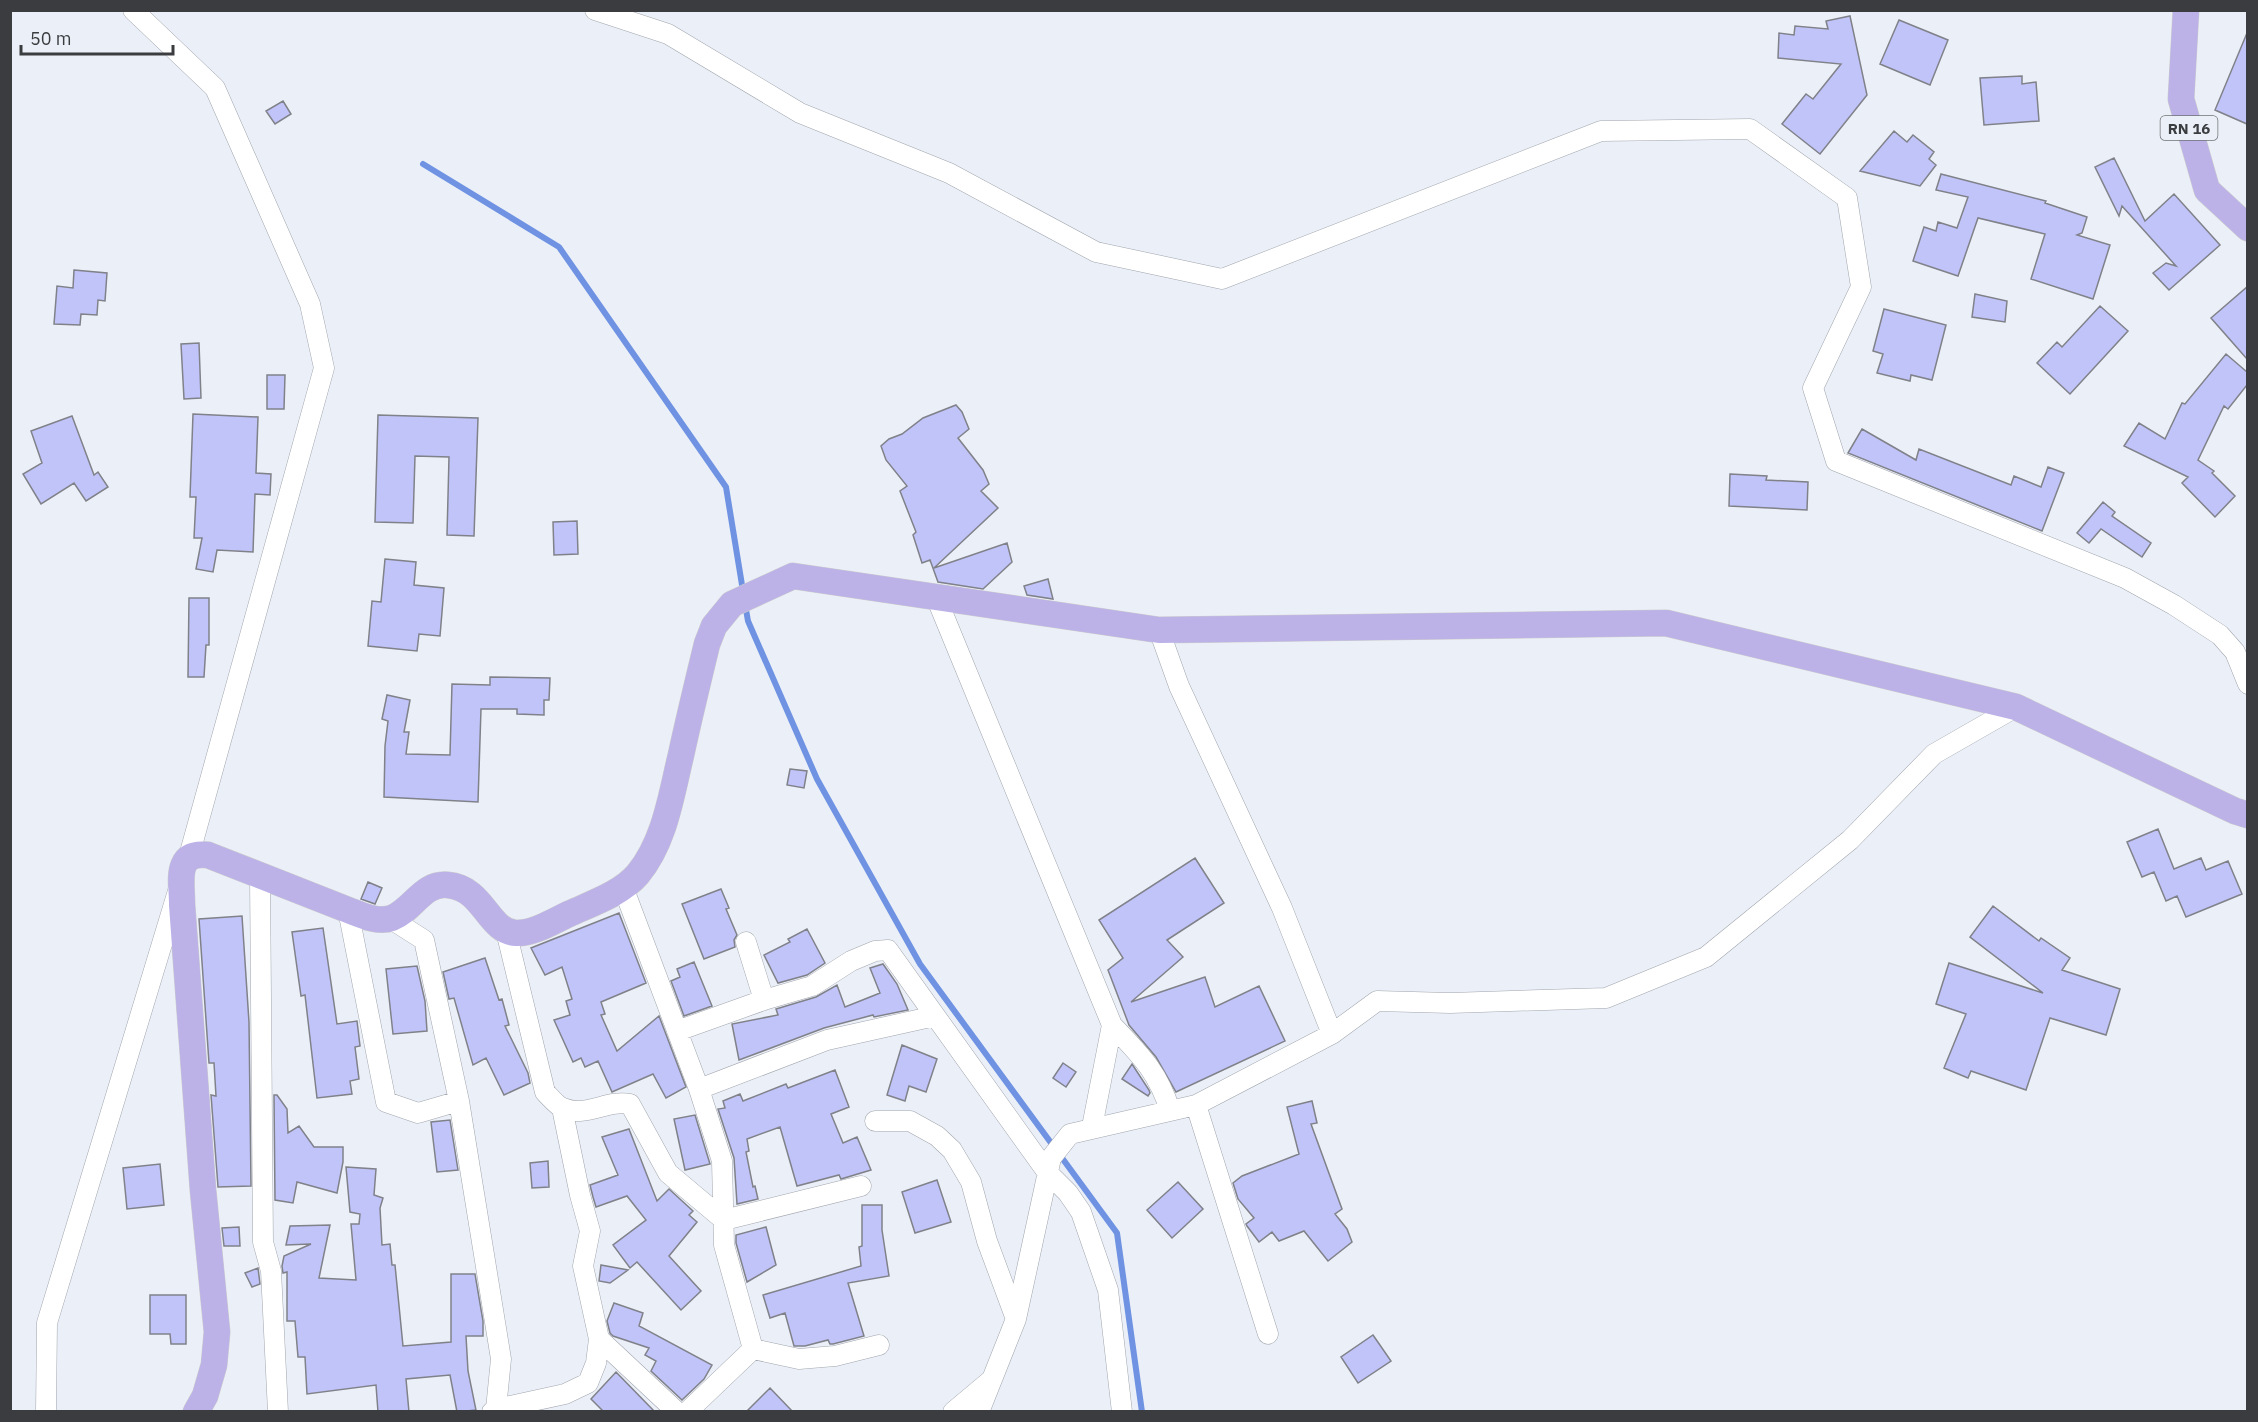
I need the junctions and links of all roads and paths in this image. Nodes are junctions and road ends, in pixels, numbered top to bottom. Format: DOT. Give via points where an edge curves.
graph roads {
  1 [pos="133,10"];
  2 [pos="595,10"];
  3 [pos="2186,10"];
  4 [pos="2247,228"];
  5 [pos="936,597"];
  6 [pos="1159,630"];
  7 [pos="2247,684"];
  8 [pos="2016,707"];
  9 [pos="2247,815"];
  10 [pos="185,867"];
  11 [pos="260,877"];
  12 [pos="622,887"];
  13 [pos="348,910"];
  14 [pos="391,919"];
  15 [pos="506,931"];
  16 [pos="746,942"];
  17 [pos="764,1000"];
  18 [pos="935,1016"];
  19 [pos="1112,1026"];
  20 [pos="677,1031"];
  21 [pos="1332,1034"];
  22 [pos="699,1089"];
  23 [pos="459,1101"];
  24 [pos="1196,1104"];
  25 [pos="562,1108"];
  26 [pos="1170,1110"];
  27 [pos="875,1120"];
  28 [pos="1092,1128"];
  29 [pos="1049,1165"];
  30 [pos="861,1186"];
  31 [pos="724,1220"];
  32 [pos="1016,1318"];
  33 [pos="1268,1334"];
  34 [pos="599,1339"];
  35 [pos="879,1345"];
  36 [pos="753,1349"];
  37 [pos="991,1381"];
  38 [pos="494,1410"];
  39 [pos="46,1412"];
  40 [pos="196,1412"];
  41 [pos="278,1412"];
  42 [pos="677,1412"];
  43 [pos="687,1412"];
  44 [pos="953,1412"];
  45 [pos="979,1412"];
  46 [pos="1122,1412"];
  1 -- 10 [label="street" via="215,88 310,304 324,368"];
  2 -- 7 [label="street" via="668,34 800,113 949,173 1096,252 1222,279 1601,131 1750,129 1847,198 1861,286 1813,388 1836,461 2125,578 2220,635 2235,652"];
  3 -- 4 [label="main road, RN 16" via="2181,99 2207,189"];
  5 -- 6 [label="main road"];
  5 -- 12 [label="main road" via="793,576 732,604 714,626 707,644 666,817 654,851"];
  5 -- 19 [label="street"];
  6 -- 8 [label="main road" via="1666,622"];
  6 -- 21 [label="street" via="1179,686 1282,908"];
  8 -- 9 [label="main road"];
  8 -- 21 [label="street" via="1934,754 1850,840 1706,957 1606,998 1377,1001"];
  10 -- 11 [label="main road" via="198,854 208,855"];
  10 -- 39 [label="street" via="47,1323"];
  10 -- 40 [label="main road" via="203,1190 217,1332 214,1365"];
  11 -- 13 [label="main road"];
  11 -- 41 [label="street" via="263,1242 271,1271"];
  12 -- 15 [label="main road" via="527,932"];
  12 -- 20 [label="street"];
  13 -- 14 [label="main road" via="369,918"];
  13 -- 23 [label="street" via="386,1102 418,1113"];
  14 -- 15 [label="main road" via="428,888 445,884 460,886 475,896"];
  14 -- 23 [label="street" via="424,940"];
  15 -- 25 [label="street" via="545,1092"];
  16 -- 17 [label="street"];
  17 -- 18 [label="street" via="812,986 851,961 888,950"];
  17 -- 20 [label="street"];
  18 -- 22 [label="street" via="827,1040"];
  18 -- 29 [label="street"];
  19 -- 26 [label="street" via="1154,1072"];
  19 -- 28 [label="street"];
  20 -- 22 [label="street"];
  21 -- 24 [label="street"];
  22 -- 31 [label="street" via="722,1161"];
  23 -- 38 [label="street" via="501,1359"];
  24 -- 26 [label="street"];
  24 -- 33 [label="street"];
  25 -- 31 [label="street" via="583,1112 619,1101 630,1104 668,1173"];
  25 -- 34 [label="street" via="590,1231 583,1266"];
  26 -- 28 [label="street"];
  27 -- 32 [label="street" via="910,1121 952,1150 971,1182 987,1241"];
  28 -- 29 [label="street" via="1070,1134"];
  29 -- 32 [label="street"];
  29 -- 46 [label="street" via="1081,1212 1108,1290"];
  30 -- 31 [label="street"];
  31 -- 36 [label="street" via="724,1245"];
  32 -- 37 [label="street"];
  34 -- 38 [label="street" via="588,1383 565,1394"];
  34 -- 42 [label="street"];
  35 -- 36 [label="street" via="835,1356 799,1359"];
  36 -- 43 [label="street"];
  37 -- 44 [label="street"];
  37 -- 45 [label="street"];
}
